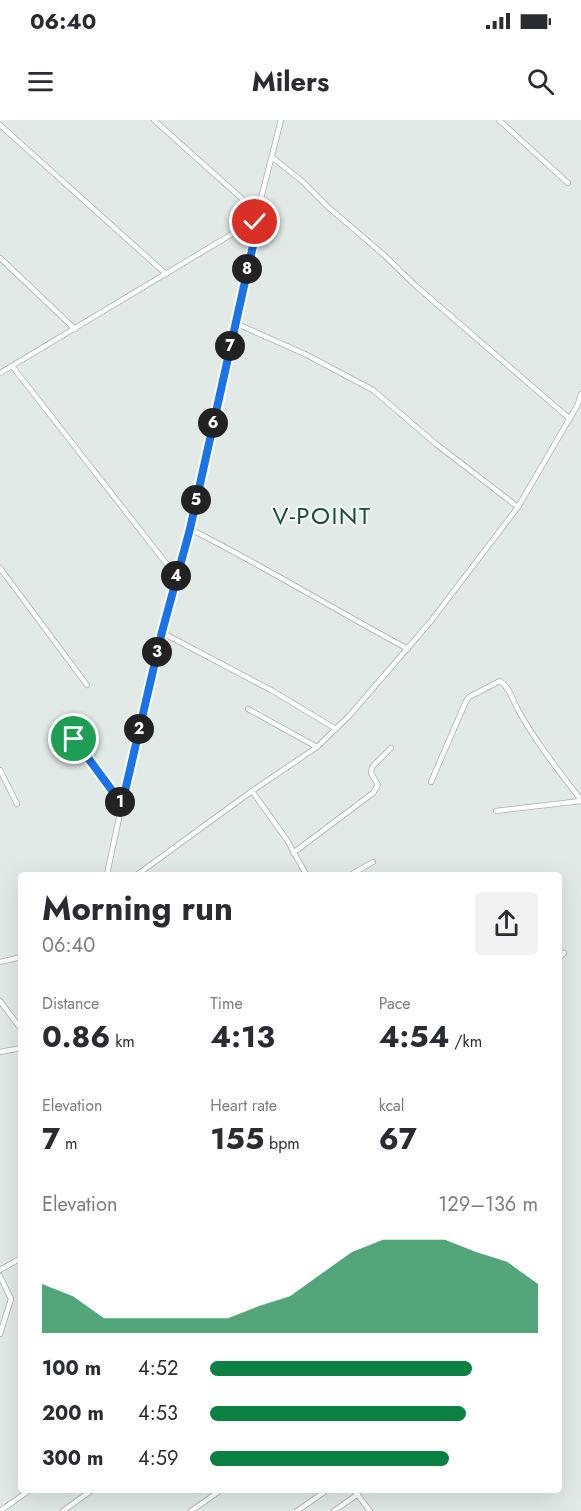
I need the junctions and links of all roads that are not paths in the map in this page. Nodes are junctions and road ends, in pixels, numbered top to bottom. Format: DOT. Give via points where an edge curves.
graph roads {
  1 [pos="154,120"];
  2 [pos="281,120"];
  3 [pos="499,120"];
  4 [pos="0,125"];
  5 [pos="273,158"];
  6 [pos="568,183"];
  7 [pos="258,213"];
  8 [pos="255,222"];
  9 [pos="0,258"];
  10 [pos="166,274"];
  11 [pos="235,322"];
  12 [pos="75,328"];
  13 [pos="12,366"];
  14 [pos="0,373"];
  15 [pos="581,394"];
  16 [pos="570,419"];
  17 [pos="518,507"];
  18 [pos="190,529"];
  19 [pos="0,568"];
  20 [pos="176,576"];
  21 [pos="162,632"];
  22 [pos="408,649"];
  23 [pos="87,686"];
  24 [pos="248,709"];
  25 [pos="336,729"];
  26 [pos="74,739"];
  27 [pos="317,747"];
  28 [pos="391,748"];
  29 [pos="0,771"];
  30 [pos="431,782"];
  31 [pos="252,791"];
  32 [pos="581,800"];
  33 [pos="17,804"];
  34 [pos="122,804"];
  35 [pos="496,811"];
  36 [pos="293,853"];
  37 [pos="373,862"];
  38 [pos="107,872"];
  39 [pos="141,872"];
  40 [pos="305,872"];
  41 [pos="356,872"];
  42 [pos="18,958"];
  43 [pos="0,962"];
  44 [pos="0,1001"];
  45 [pos="18,1025"];
  46 [pos="18,1049"];
  47 [pos="0,1052"];
  48 [pos="18,1260"];
  49 [pos="0,1270"];
  50 [pos="0,1276"];
  51 [pos="0,1334"];
  52 [pos="26,1493"];
  53 [pos="88,1493"];
  54 [pos="217,1493"];
  55 [pos="323,1493"];
  56 [pos="355,1493"];
  57 [pos="357,1493"];
  58 [pos="0,1510"];
  59 [pos="63,1511"];
  60 [pos="191,1511"];
  61 [pos="297,1511"];
  62 [pos="334,1511"];
  63 [pos="370,1511"];
  1 -- 7 [label="street"];
  2 -- 5 [label="street"];
  3 -- 6 [label="street"];
  4 -- 10 [label="street"];
  5 -- 7 [label="street"];
  5 -- 16 [label="street"];
  7 -- 8 [label="street"];
  8 -- 10 [label="street"];
  8 -- 11 [label="street"];
  9 -- 12 [label="street"];
  10 -- 12 [label="street"];
  11 -- 17 [label="street" via="373,390"];
  11 -- 18 [label="street"];
  12 -- 13 [label="street"];
  13 -- 14 [label="street"];
  13 -- 20 [label="street"];
  15 -- 16 [label="street"];
  16 -- 17 [label="street"];
  17 -- 22 [label="street"];
  18 -- 20 [label="street"];
  18 -- 22 [label="street"];
  19 -- 23 [label="street"];
  20 -- 21 [label="street"];
  21 -- 25 [label="street"];
  21 -- 34 [label="street"];
  22 -- 25 [label="street"];
  24 -- 27 [label="street"];
  25 -- 27 [label="street"];
  26 -- 34 [label="street"];
  27 -- 31 [label="street"];
  28 -- 36 [label="street" via="372,767 378,785 373,793"];
  29 -- 33 [label="street"];
  30 -- 32 [label="street" via="466,701 500,681 550,760"];
  31 -- 36 [label="street"];
  31 -- 39 [label="street"];
  32 -- 35 [label="street"];
  34 -- 38 [label="street"];
  36 -- 40 [label="street"];
  37 -- 41 [label="street"];
  42 -- 43 [label="street"];
  44 -- 45 [label="street"];
  46 -- 47 [label="street"];
  48 -- 49 [label="street"];
  50 -- 51 [label="street" via="11,1299"];
  52 -- 58 [label="street"];
  53 -- 59 [label="street"];
  54 -- 60 [label="street"];
  55 -- 61 [label="street"];
  56 -- 62 [label="street"];
  57 -- 63 [label="street"];
}
